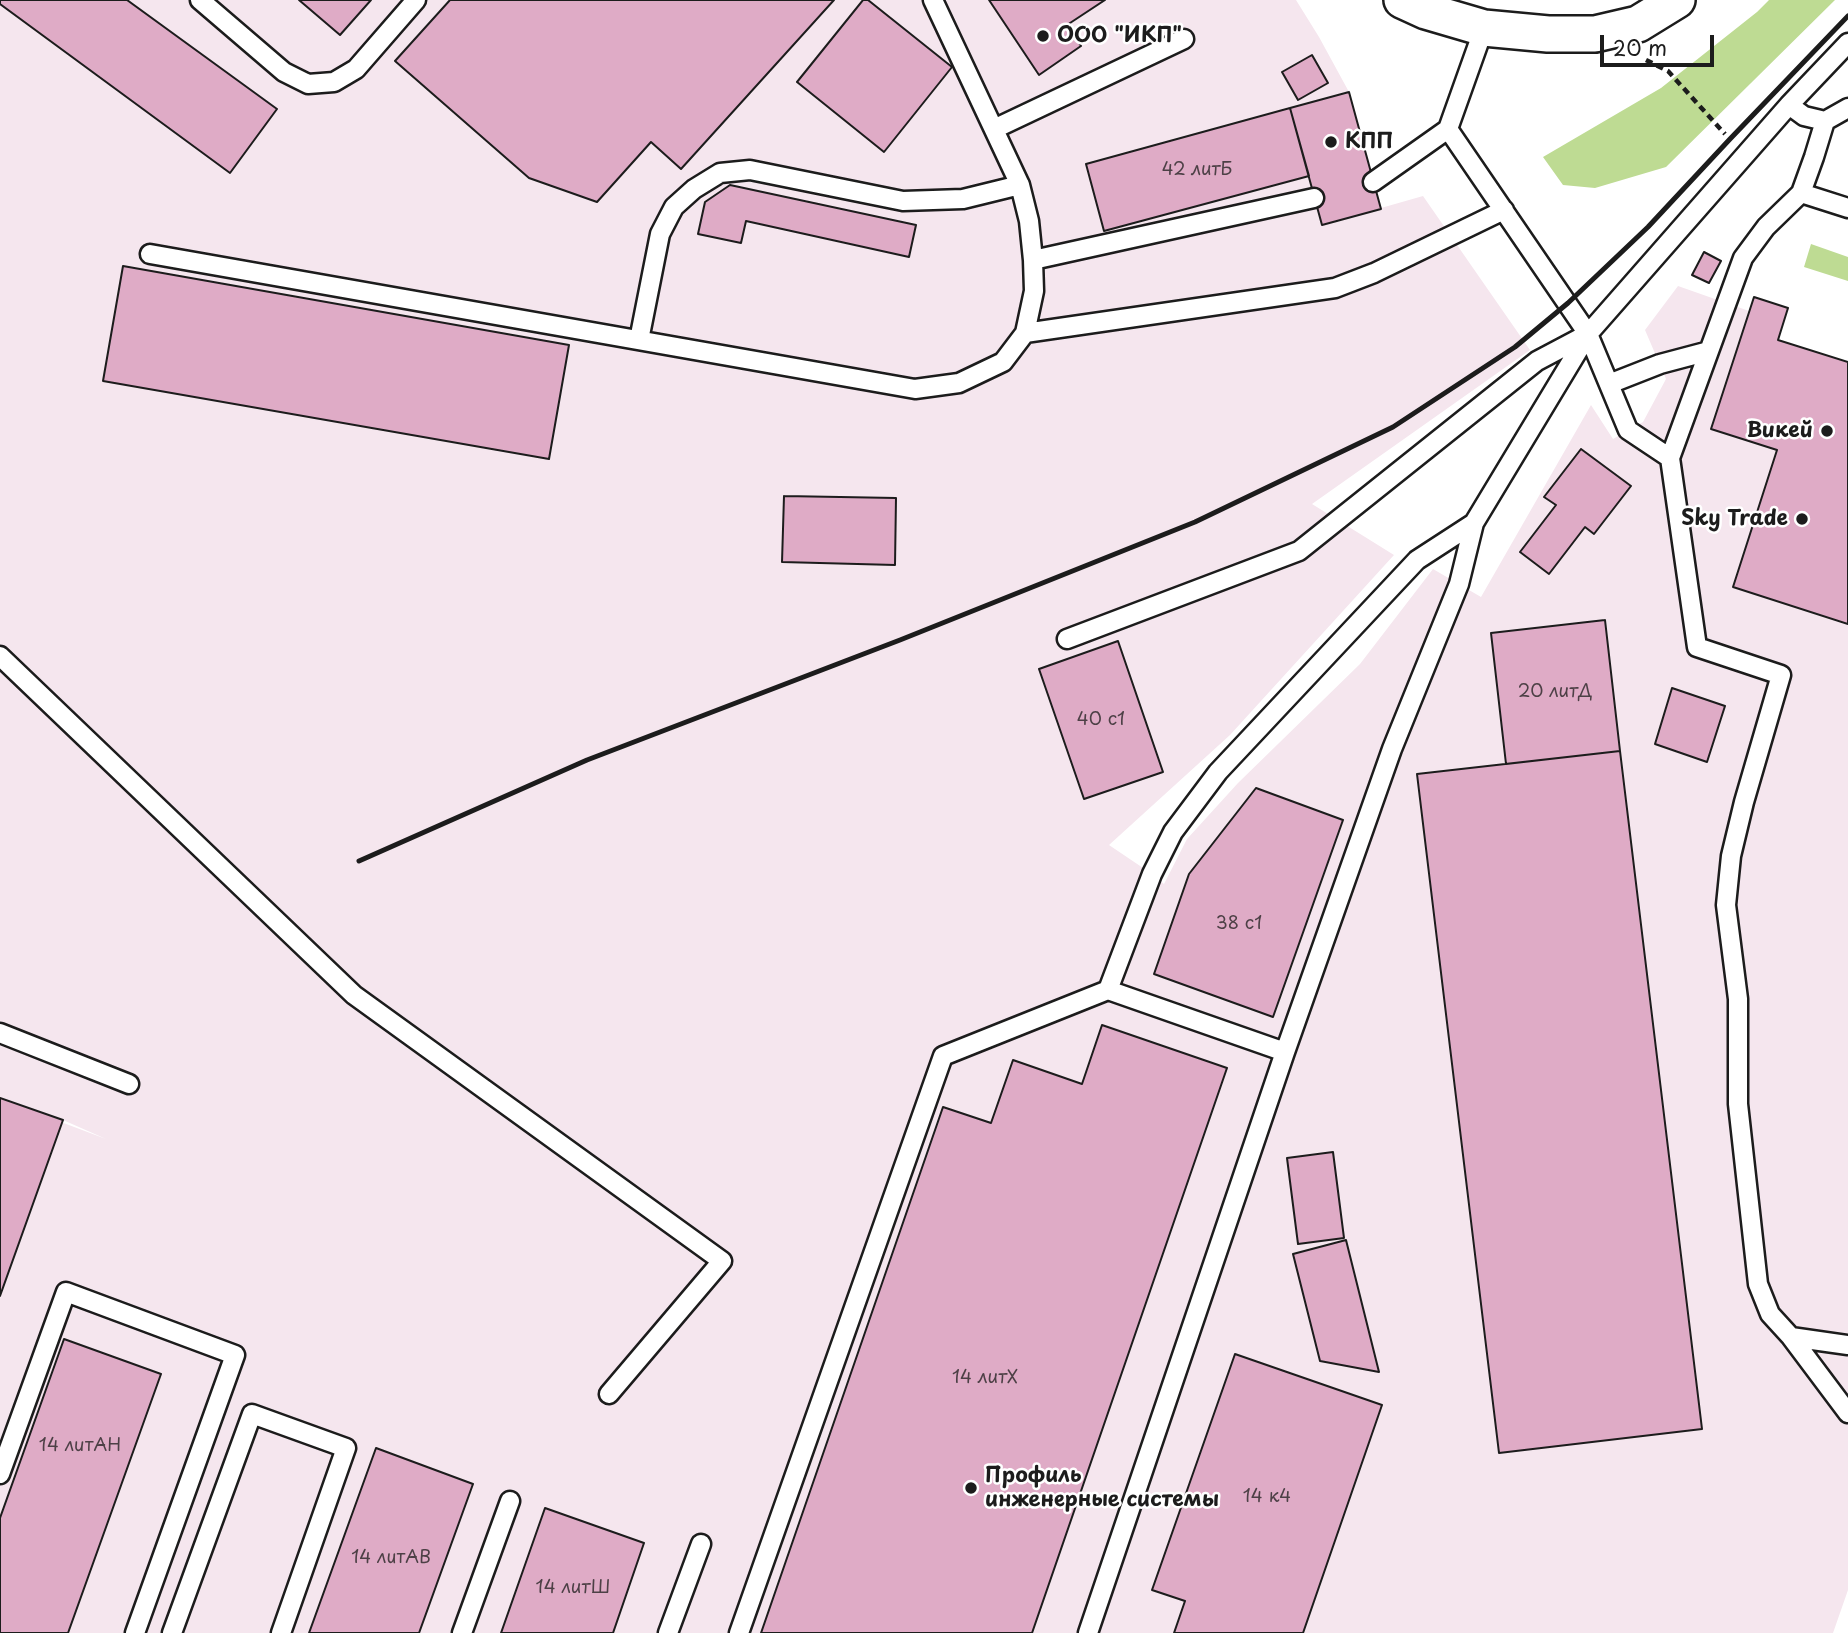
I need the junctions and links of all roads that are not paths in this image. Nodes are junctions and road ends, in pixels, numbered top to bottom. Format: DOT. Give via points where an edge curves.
graph roads {
  1 [pos="200,0"];
  2 [pos="416,0"];
  3 [pos="933,0"];
  4 [pos="1402,0"];
  5 [pos="1677,0"];
  6 [pos="1484,28"];
  7 [pos="1184,39"];
  8 [pos="1848,43"];
  9 [pos="1789,105"];
  10 [pos="1848,108"];
  11 [pos="1825,121"];
  12 [pos="994,128"];
  13 [pos="1448,129"];
  14 [pos="1373,182"];
  15 [pos="1020,185"];
  16 [pos="1801,192"];
  17 [pos="1314,198"];
  18 [pos="1848,208"];
  19 [pos="1504,210"];
  20 [pos="150,254"];
  21 [pos="1033,260"];
  22 [pos="1025,332"];
  23 [pos="1588,334"];
  24 [pos="639,340"];
  25 [pos="1709,351"];
  26 [pos="1609,384"];
  27 [pos="1670,458"];
  28 [pos="1474,523"];
  29 [pos="1067,639"];
  30 [pos="0,656"];
  31 [pos="1108,990"];
  32 [pos="0,1034"];
  33 [pos="1285,1052"];
  34 [pos="129,1084"];
  35 [pos="1791,1337"];
  36 [pos="1848,1345"];
  37 [pos="609,1394"];
  38 [pos="1848,1413"];
  39 [pos="0,1474"];
  40 [pos="510,1501"];
  41 [pos="701,1544"];
  42 [pos="135,1633"];
  43 [pos="172,1633"];
  44 [pos="281,1633"];
  45 [pos="462,1633"];
  46 [pos="668,1633"];
  47 [pos="739,1633"];
  48 [pos="1088,1633"];
  1 -- 2 [label="lane" via="284,72 308,84 334,82 356,69"];
  3 -- 12 [label="lane"];
  4 -- 6 [label="street"];
  5 -- 6 [label="street" via="1638,23 1595,34"];
  6 -- 13 [label="lane"];
  7 -- 12 [label="lane"];
  8 -- 9 [label="lane"];
  9 -- 11 [label="lane" via="1804,116"];
  9 -- 23 [label="lane"];
  10 -- 11 [label="lane"];
  11 -- 16 [label="lane"];
  12 -- 15 [label="lane"];
  13 -- 14 [label="lane"];
  13 -- 19 [label="lane"];
  15 -- 21 [label="lane"];
  15 -- 24 [label="lane" via="963,199 903,201 750,170 720,173 674,207 660,234"];
  16 -- 18 [label="lane"];
  16 -- 25 [label="lane" via="1743,258"];
  17 -- 21 [label="lane"];
  19 -- 22 [label="lane" via="1335,288"];
  19 -- 23 [label="lane"];
  20 -- 24 [label="lane"];
  21 -- 22 [label="lane" via="1034,291"];
  22 -- 24 [label="lane" via="1003,362 959,383 915,389"];
  23 -- 26 [label="lane"];
  23 -- 28 [label="lane"];
  23 -- 29 [label="lane" via="1537,361 1299,551"];
  25 -- 26 [label="lane"];
  25 -- 27 [label="lane"];
  26 -- 27 [label="lane" via="1628,430"];
  27 -- 35 [label="lane" via="1697,646 1781,675 1731,856 1726,905 1738,999 1738,1104 1758,1284 1770,1314"];
  28 -- 31 [label="lane" via="1417,560 1218,772 1173,832"];
  28 -- 33 [label="lane" via="1459,584 1392,749"];
  30 -- 37 [label="lane" via="354,995 722,1261"];
  31 -- 33 [label="lane"];
  31 -- 47 [label="lane" via="943,1056"];
  32 -- 34 [label="lane"];
  33 -- 48 [label="lane"];
  35 -- 36 [label="lane"];
  35 -- 38 [label="lane"];
  39 -- 42 [label="lane" via="66,1292 235,1355"];
  40 -- 45 [label="lane"];
  41 -- 46 [label="lane"];
  43 -- 44 [label="lane" via="252,1414 346,1448"];
}
